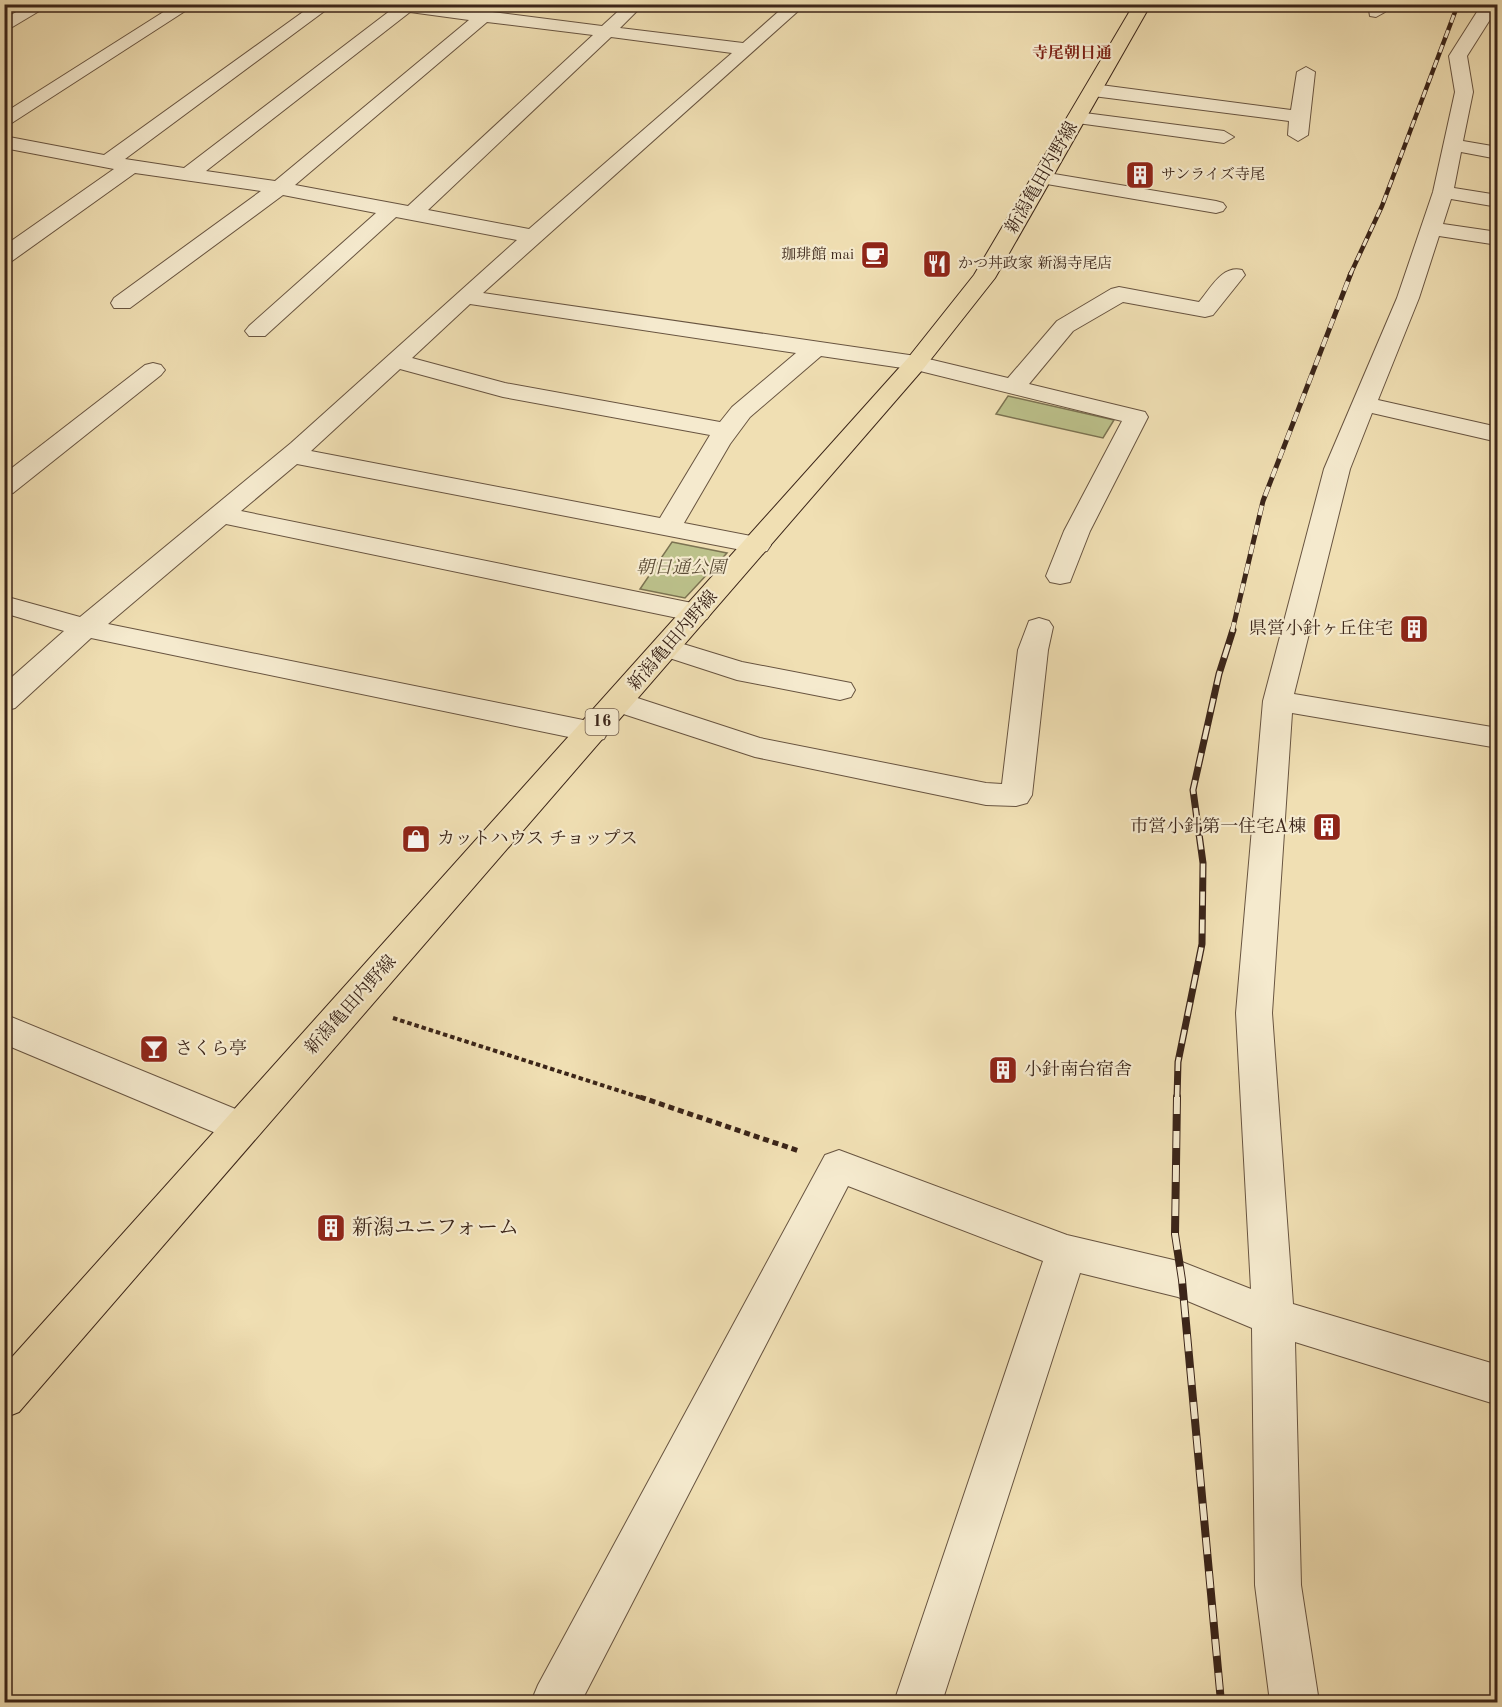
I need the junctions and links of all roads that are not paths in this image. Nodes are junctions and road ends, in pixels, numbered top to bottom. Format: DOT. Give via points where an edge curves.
graph roads {
  1 [pos="43,4"];
  2 [pos="188,4"];
  3 [pos="326,4"];
  4 [pos="384,4"];
  5 [pos="636,4"];
  6 [pos="798,4"];
  7 [pos="1143,4"];
  8 [pos="1491,4"];
  9 [pos="408,6"];
  10 [pos="483,17"];
  11 [pos="4,27"];
  12 [pos="607,32"];
  13 [pos="746,49"];
  14 [pos="1306,72"];
  15 [pos="1093,90"];
  16 [pos="1077,118"];
  17 [pos="4,122"];
  18 [pos="1224,137"];
  19 [pos="4,142"];
  20 [pos="1453,145"];
  21 [pos="1497,153"];
  22 [pos="109,161"];
  23 [pos="131,166"];
  24 [pos="189,174"];
  25 [pos="1042,178"];
  26 [pos="279,188"];
  27 [pos="1443,192"];
  28 [pos="1497,201"];
  29 [pos="1216,207"];
  30 [pos="402,211"];
  31 [pos="1431,228"];
  32 [pos="535,237"];
  33 [pos="1497,239"];
  34 [pos="4,256"];
  35 [pos="1234,275"];
  36 [pos="465,297"];
  37 [pos="122,303"];
  38 [pos="1205,310"];
  39 [pos="1231,315"];
  40 [pos="257,331"];
  41 [pos="816,348"];
  42 [pos="397,361"];
  43 [pos="916,363"];
  44 [pos="153,370"];
  45 [pos="1014,386"];
  46 [pos="1364,404"];
  47 [pos="727,431"];
  48 [pos="1497,435"];
  49 [pos="292,455"];
  50 [pos="4,487"];
  51 [pos="221,515"];
  52 [pos="668,528"];
  53 [pos="757,545"];
  54 [pos="1059,576"];
  55 [pos="4,604"];
  56 [pos="697,613"];
  57 [pos="1040,627"];
  58 [pos="85,628"];
  59 [pos="667,648"];
  60 [pos="840,690"];
  61 [pos="4,701"];
  62 [pos="1278,701"];
  63 [pos="619,702"];
  64 [pos="593,732"];
  65 [pos="1497,738"];
  66 [pos="4,1029"];
  67 [pos="242,1128"];
  68 [pos="1066,1252"];
  69 [pos="1273,1317"];
  70 [pos="1497,1385"];
  71 [pos="4,1398"];
  72 [pos="555,1702"];
  73 [pos="918,1702"];
  74 [pos="1294,1702"];
  1 -- 11 [label="street"];
  2 -- 17 [label="street"];
  3 -- 22 [label="street"];
  4 -- 9 [label="street"];
  5 -- 12 [label="street"];
  6 -- 13 [label="street"];
  7 -- 15 [label="main road, 新潟亀田内野線 / 16"];
  8 -- 20 [label="street" via="1458,56 1464,92"];
  9 -- 10 [label="street"];
  9 -- 24 [label="street"];
  10 -- 12 [label="street"];
  10 -- 26 [label="street"];
  12 -- 13 [label="street"];
  12 -- 30 [label="street"];
  13 -- 32 [label="street"];
  14 -- 15 [label="street" via="1298,126"];
  15 -- 16 [label="main road, 新潟亀田内野線 / 16"];
  16 -- 18 [label="street"];
  16 -- 25 [label="main road, 新潟亀田内野線 / 16"];
  19 -- 22 [label="street"];
  20 -- 21 [label="street"];
  20 -- 27 [label="street"];
  22 -- 23 [label="street"];
  23 -- 24 [label="street"];
  23 -- 34 [label="street"];
  24 -- 26 [label="street"];
  25 -- 29 [label="street"];
  25 -- 43 [label="main road, 新潟亀田内野線 / 16" via="984,278"];
  26 -- 30 [label="street"];
  26 -- 37 [label="street"];
  27 -- 28 [label="street"];
  27 -- 31 [label="street"];
  30 -- 32 [label="street"];
  30 -- 40 [label="street"];
  31 -- 33 [label="street"];
  31 -- 46 [label="street" via="1408,297"];
  32 -- 36 [label="street"];
  35 -- 38 [label="street"];
  36 -- 41 [label="street"];
  36 -- 42 [label="street"];
  38 -- 39 [label="street"];
  38 -- 45 [label="street" via="1119,294 1060,330"];
  41 -- 43 [label="street"];
  41 -- 47 [label="street" via="741,412"];
  42 -- 47 [label="street" via="503,390"];
  42 -- 49 [label="street"];
  43 -- 45 [label="street"];
  43 -- 53 [label="main road, 新潟亀田内野線 / 16"];
  44 -- 50 [label="street"];
  45 -- 54 [label="street" via="1136,417 1077,531"];
  46 -- 48 [label="street"];
  46 -- 62 [label="street" via="1337,469"];
  47 -- 52 [label="street"];
  49 -- 51 [label="street"];
  49 -- 52 [label="street"];
  51 -- 56 [label="street"];
  51 -- 58 [label="street"];
  52 -- 53 [label="street"];
  53 -- 56 [label="main road, 新潟亀田内野線 / 16"];
  55 -- 58 [label="street"];
  56 -- 59 [label="main road, 新潟亀田内野線 / 16"];
  57 -- 63 [label="street" via="1033,650 1016,795 975,791 756,747"];
  58 -- 61 [label="street"];
  58 -- 64 [label="street"];
  59 -- 60 [label="street" via="737,671"];
  59 -- 63 [label="main road, 新潟亀田内野線 / 16"];
  62 -- 65 [label="street"];
  62 -- 69 [label="street" via="1254,1012"];
  63 -- 64 [label="main road, 新潟亀田内野線 / 16"];
  64 -- 67 [label="main road, 新潟亀田内野線 / 16"];
  66 -- 67 [label="street"];
  67 -- 71 [label="main road, 新潟亀田内野線 / 16"];
  68 -- 69 [label="street" via="1182,1280"];
  68 -- 72 [label="street" via="839,1166"];
  68 -- 73 [label="street"];
  69 -- 70 [label="street"];
  69 -- 74 [label="street" via="1278,1585"];
}
